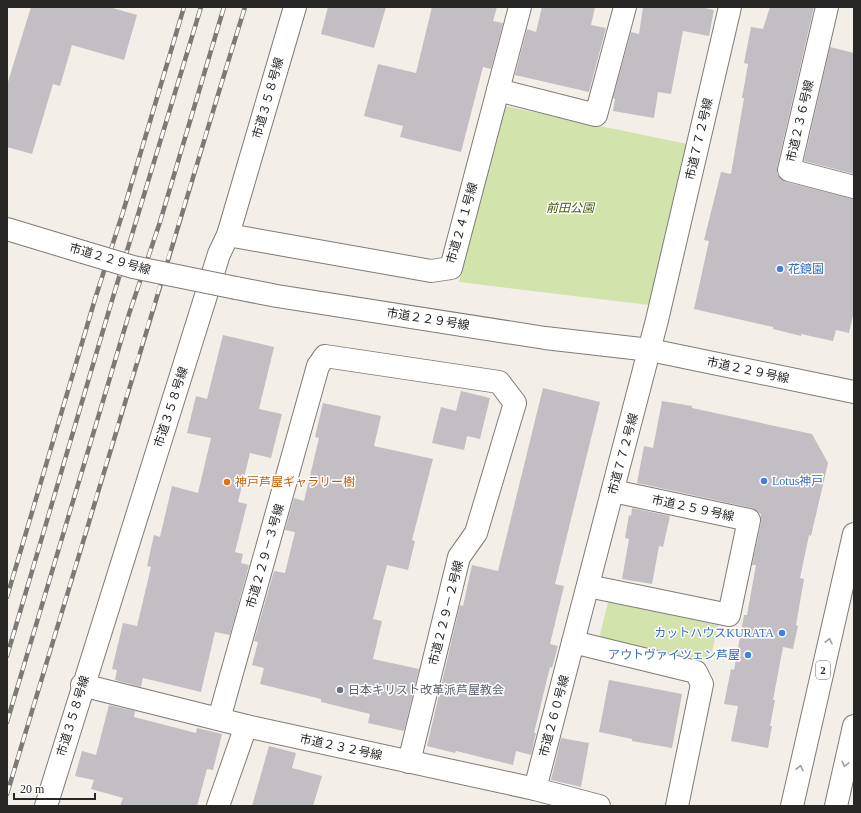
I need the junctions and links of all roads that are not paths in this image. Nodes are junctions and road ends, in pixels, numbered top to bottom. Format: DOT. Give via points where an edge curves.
graph roads {
  1 [pos="295,7"];
  2 [pos="520,7"];
  3 [pos="625,7"];
  4 [pos="730,7"];
  5 [pos="827,7"];
  6 [pos="498,90"];
  7 [pos="854,187"];
  8 [pos="7,229"];
  9 [pos="228,235"];
  10 [pos="650,350"];
  11 [pos="499,382"];
  12 [pos="854,392"];
  13 [pos="613,491"];
  14 [pos="854,534"];
  15 [pos="588,586"];
  16 [pos="573,642"];
  17 [pos="82,685"];
  18 [pos="219,719"];
  19 [pos="246,726"];
  20 [pos="854,726"];
  21 [pos="409,762"];
  22 [pos="535,790"];
  23 [pos="46,806"];
  24 [pos="218,806"];
  25 [pos="600,806"];
  26 [pos="677,806"];
  27 [pos="792,806"];
  28 [pos="836,806"];
  1 -- 9 [label="main road, 市道３５８号線"];
  2 -- 6 [label="main road, 市道２４１号線"];
  3 -- 6 [label="main road" via="596,115"];
  4 -- 10 [label="main road, 市道７７２号線"];
  5 -- 7 [label="main road, 市道２３６号線" via="789,170"];
  6 -- 9 [label="main road, 市道２４１号線" via="451,268 431,271"];
  8 -- 10 [label="main road, 市道２２９号線, bridge" via="133,267 278,296 545,338"];
  9 -- 17 [label="main road, 市道３５８号線" via="219,254"];
  10 -- 12 [label="main road, 市道２２９号線"];
  10 -- 13 [label="main road, 市道７７２号線"];
  11 -- 18 [label="main road, 市道２２９－３号線" via="325,356 318,366"];
  11 -- 21 [label="main road, 市道２２９－２号線" via="515,404 476,533 459,556"];
  13 -- 15 [label="main road, 市道７７２号線"];
  13 -- 15 [label="main road, 市道２５９号線" via="749,520 729,615"];
  27 -- 14 [label="main road, 2, one-way"];
  15 -- 16 [label="main road, 市道７７２号線"];
  16 -- 22 [label="main road, 市道２６０号線"];
  16 -- 26 [label="main road" via="696,672 702,684"];
  17 -- 18 [label="main road, 市道２３２号線"];
  17 -- 23 [label="main road, 市道３５８号線"];
  18 -- 19 [label="main road, 市道２３２号線"];
  19 -- 21 [label="main road, 市道２３２号線"];
  19 -- 24 [label="main road"];
  20 -- 28 [label="main road, one-way"];
  21 -- 22 [label="main road, 市道２３２号線"];
  22 -- 25 [label="main road, 市道２３２号線"];
}
